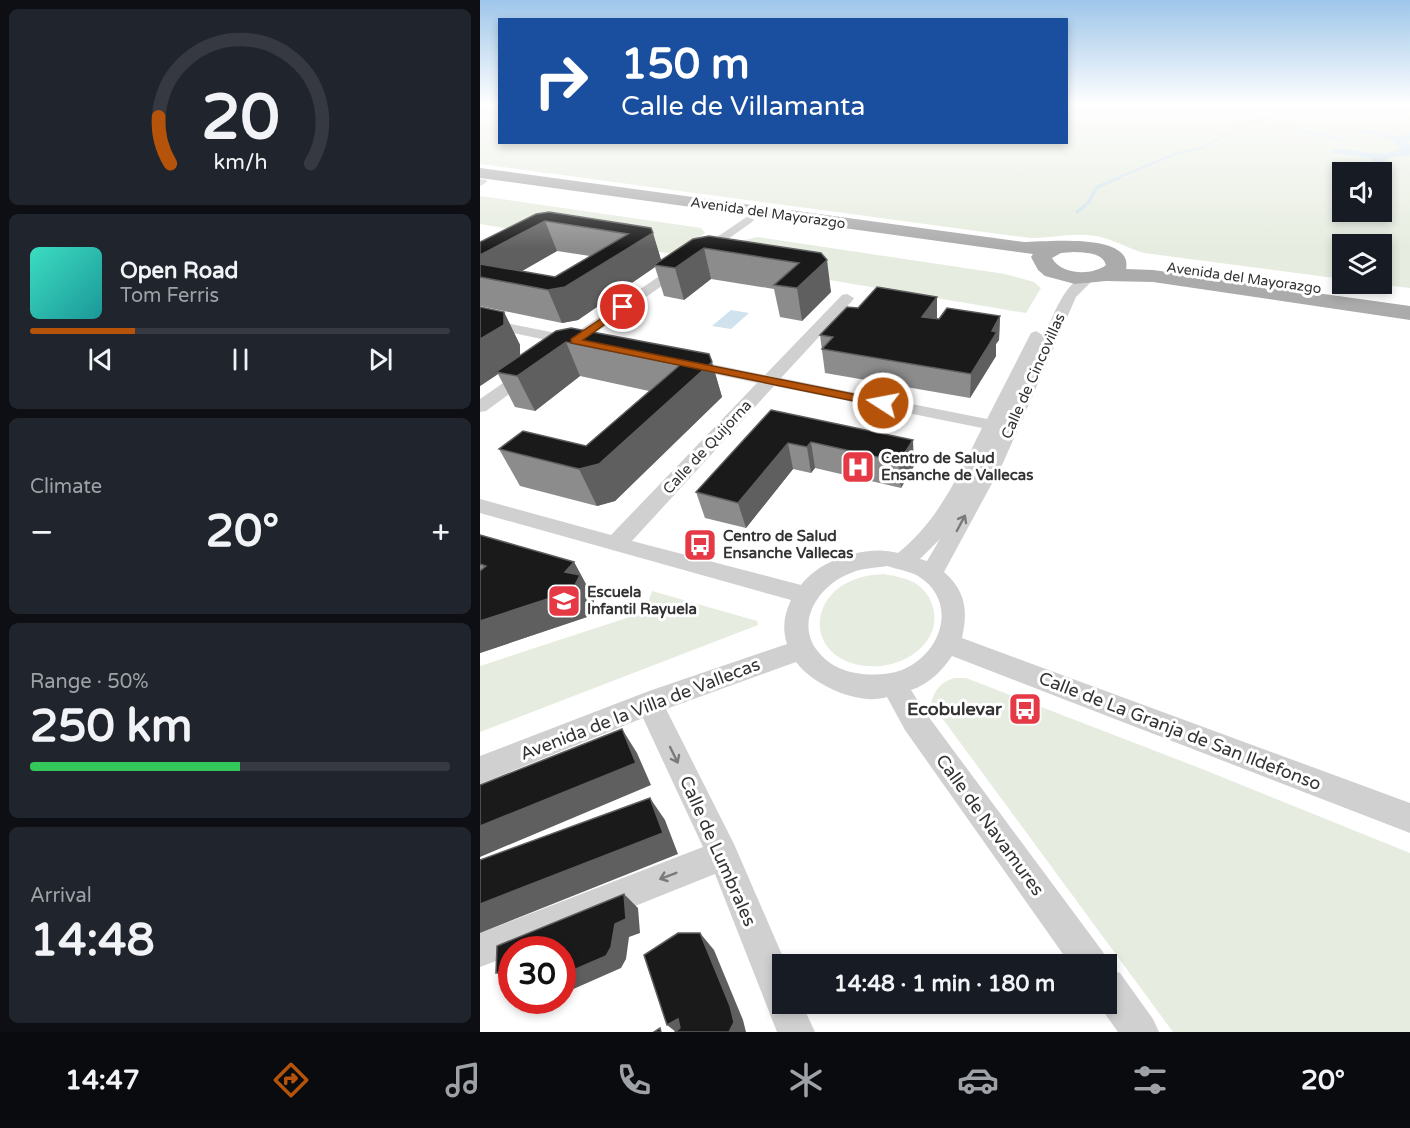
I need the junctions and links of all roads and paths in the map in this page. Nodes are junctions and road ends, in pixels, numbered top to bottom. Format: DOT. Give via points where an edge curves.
graph roads {
  1 [pos="480,180"];
  2 [pos="748,220"];
  3 [pos="1057,248"];
  4 [pos="1103,270"];
  5 [pos="1054,272"];
  6 [pos="847,298"];
  7 [pos="1410,301"];
  8 [pos="1410,313"];
  9 [pos="480,322"];
  10 [pos="575,341"];
  11 [pos="594,345"];
  12 [pos="557,354"];
  13 [pos="670,360"];
  14 [pos="539,366"];
  15 [pos="770,381"];
  16 [pos="480,408"];
  17 [pos="992,425"];
  18 [pos="480,506"];
  19 [pos="616,544"];
  20 [pos="904,561"];
  21 [pos="932,573"];
  22 [pos="807,595"];
  23 [pos="950,644"];
  24 [pos="800,650"];
  25 [pos="894,684"];
  26 [pos="649,703"];
  27 [pos="480,770"];
  28 [pos="1410,818"];
  29 [pos="723,855"];
  30 [pos="480,950"];
  31 [pos="1084,954"];
  32 [pos="772,973"];
  33 [pos="1117,1000"];
  34 [pos="789,1014"];
  35 [pos="796,1032"];
  36 [pos="1140,1032"];
  1 -- 2 [label="main road, Avenida del Mayorazgo"];
  1 -- 3 [label="main road, Avenida del Mayorazgo" via="1024,248"];
  2 -- 5 [label="main road, Avenida del Mayorazgo" via="1019,258"];
  2 -- 10 [label="street"];
  3 -- 4 [label="main road, Avenida del Mayorazgo" via="1097,249"];
  3 -- 5 [label="main road" via="1041,257 1042,263"];
  4 -- 5 [label="main road, Avenida del Mayorazgo"];
  4 -- 7 [label="main road, Avenida del Mayorazgo" via="1141,264"];
  4 -- 8 [label="main road, Avenida del Mayorazgo"];
  21 -- 4 [label="street, Calle de Cincovillas, one-way" via="993,464 1070,295"];
  5 -- 17 [label="street, Calle de Cincovillas" via="1062,280"];
  6 -- 15 [label="street, Calle de Quijorna"];
  9 -- 10 [label="street"];
  10 -- 11 [label="street"];
  10 -- 12 [label="street"];
  13 -- 15 [label="street"];
  14 -- 16 [label="street"];
  15 -- 17 [label="street"];
  15 -- 19 [label="street, Calle de Quijorna"];
  17 -- 20 [label="street, Calle de Cincovillas" via="951,506 925,543"];
  18 -- 19 [label="street"];
  19 -- 22 [label="street"];
  20 -- 21 [label="street"];
  20 -- 22 [label="street" via="887,558 849,564 819,580"];
  21 -- 23 [label="street" via="953,601 956,619"];
  22 -- 24 [label="street" via="796,621"];
  23 -- 25 [label="street" via="926,670"];
  23 -- 28 [label="street, Calle de La Granja de San Ildefonso"];
  24 -- 25 [label="street" via="830,677 852,685"];
  24 -- 26 [label="street, Avenida de la Villa de Vallecas"];
  25 -- 31 [label="street, Calle de Navamures" via="915,721"];
  26 -- 27 [label="street, Avenida de la Villa de Vallecas"];
  26 -- 29 [label="street, Calle de Lumbrales, one-way"];
  29 -- 30 [label="street, one-way"];
  29 -- 32 [label="street, Calle de Lumbrales"];
  33 -- 36 [label="street"];
  34 -- 35 [label="street, Calle de Lumbrales"];
}
